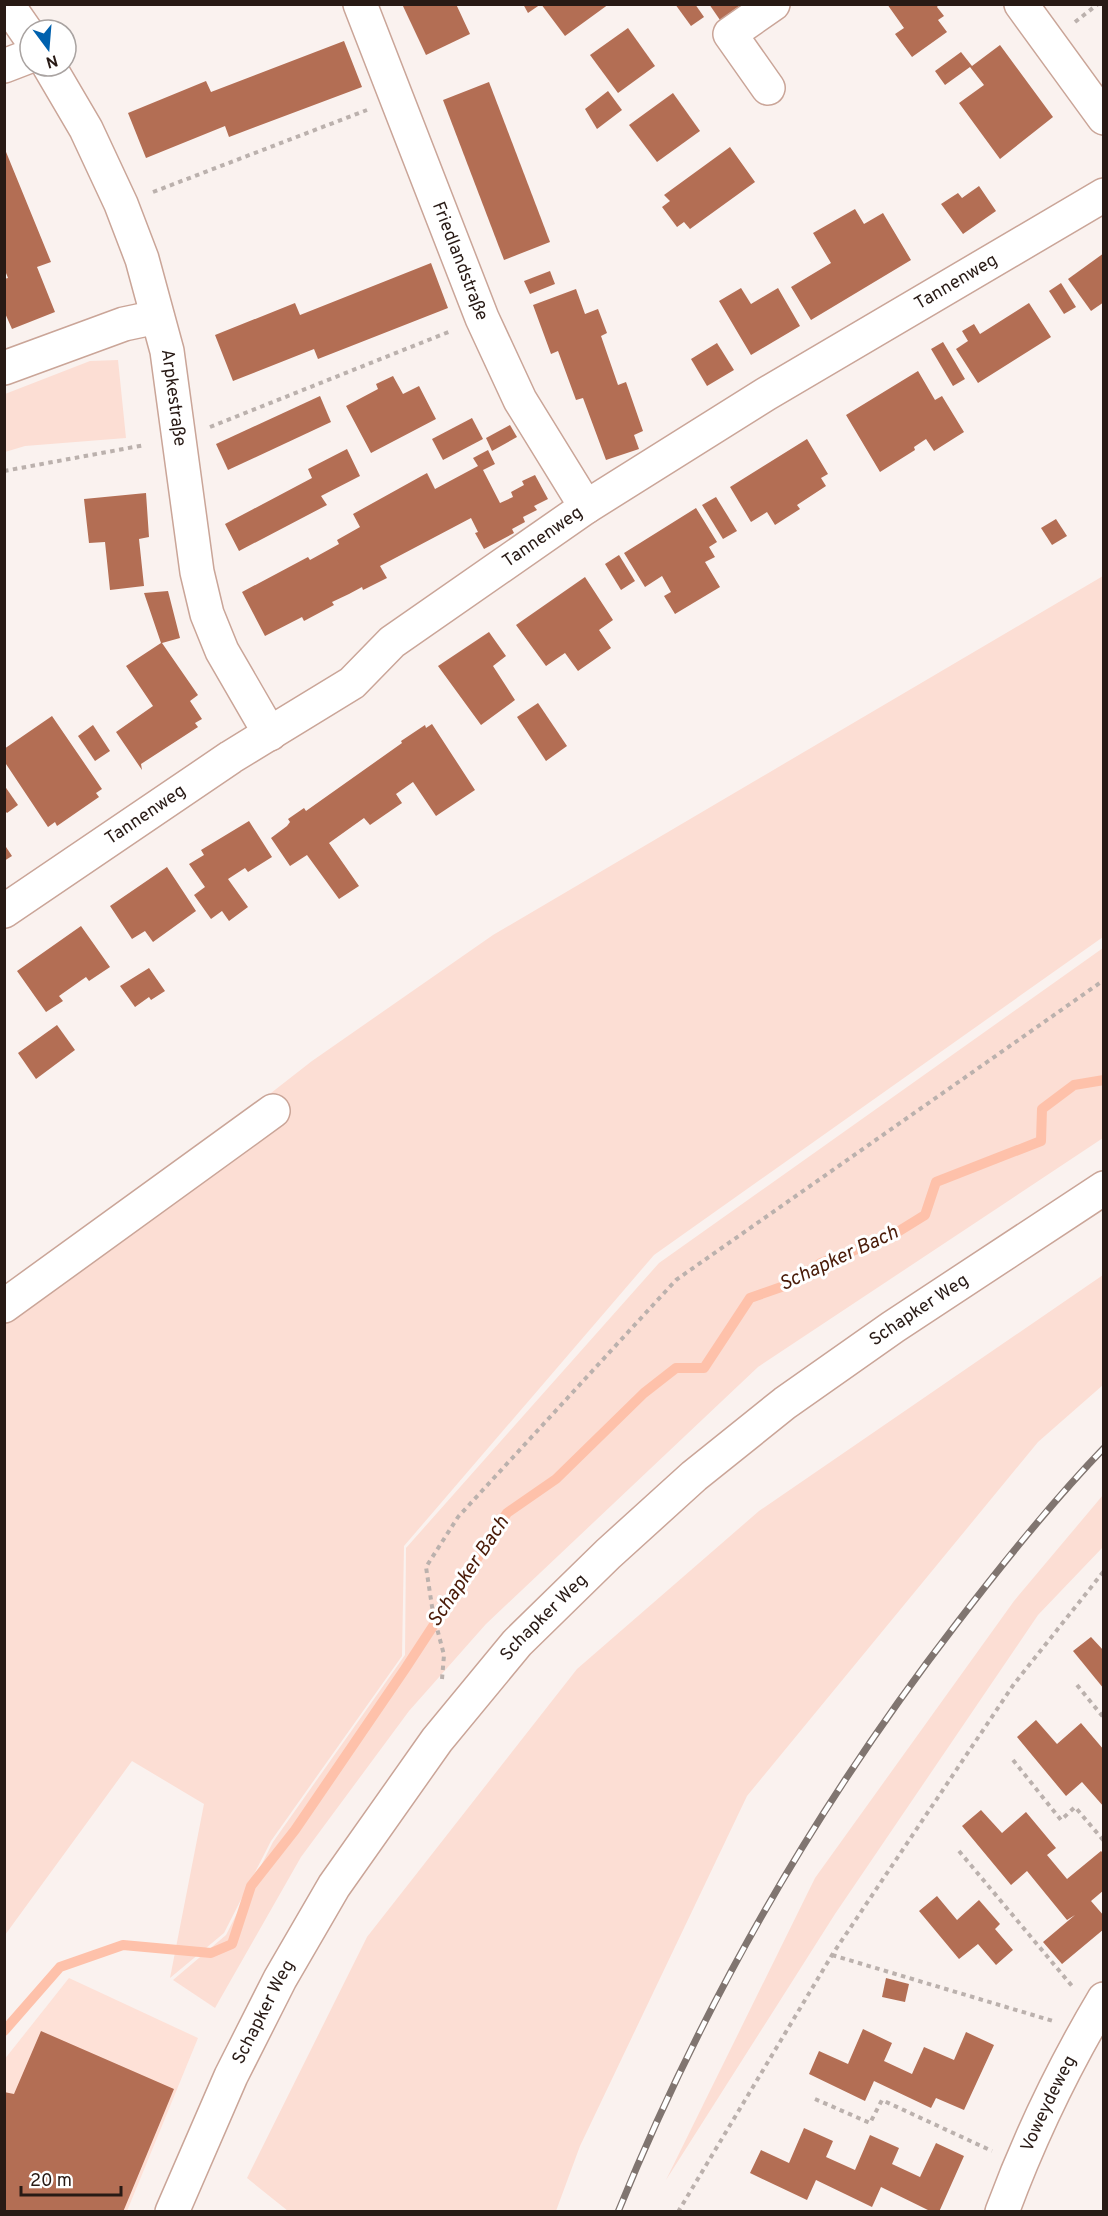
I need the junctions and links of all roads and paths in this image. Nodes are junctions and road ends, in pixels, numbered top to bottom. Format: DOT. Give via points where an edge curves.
graph roads {
  1 [pos="360,4"];
  2 [pos="772,4"];
  3 [pos="1021,4"];
  4 [pos="56,78"];
  5 [pos="768,88"];
  6 [pos="396,99"];
  7 [pos="1104,118"];
  8 [pos="1104,195"];
  9 [pos="121,204"];
  10 [pos="158,317"];
  11 [pos="482,318"];
  12 [pos="4,368"];
  13 [pos="180,438"];
  14 [pos="4,471"];
  15 [pos="586,507"];
  16 [pos="270,734"];
  17 [pos="4,911"];
  18 [pos="1104,980"];
  19 [pos="273,1111"];
  20 [pos="1104,1188"];
  21 [pos="4,1306"];
  22 [pos="1104,1571"];
  23 [pos="444,1655"];
  24 [pos="1077,1685"];
  25 [pos="1104,1718"];
  26 [pos="1013,1760"];
  27 [pos="1104,1841"];
  28 [pos="959,1851"];
  29 [pos="832,1955"];
  30 [pos="1094,2014"];
  31 [pos="815,2099"];
  32 [pos="1020,2164"];
  33 [pos="172,2211"];
  34 [pos="678,2211"];
  35 [pos="1002,2211"];
  1 -- 6 [label="street, Friedlandstraße"];
  2 -- 5 [label="street" via="729,34"];
  3 -- 7 [label="street"];
  4 -- 9 [label="street, Arpkestraße" via="87,129"];
  6 -- 9 [label="path"];
  6 -- 11 [label="street, Friedlandstraße"];
  8 -- 15 [label="street, Tannenweg" via="766,394"];
  9 -- 10 [label="street, Arpkestraße"];
  10 -- 12 [label="street" via="124,324"];
  10 -- 13 [label="street, Arpkestraße"];
  11 -- 13 [label="path"];
  11 -- 15 [label="street, Friedlandstraße" via="520,400"];
  13 -- 14 [label="path"];
  13 -- 16 [label="street, Arpkestraße" via="197,572 207,614 222,651"];
  15 -- 16 [label="street, Tannenweg" via="392,642 352,683"];
  16 -- 17 [label="street, Tannenweg"];
  18 -- 23 [label="path" via="676,1280 458,1517 426,1568"];
  19 -- 21 [label="street"];
  20 -- 33 [label="street, Schapker Weg" via="785,1403 694,1476 517,1643 437,1740 334,1886 280,1979 231,2076"];
  22 -- 29 [label="path" via="1014,1684"];
  24 -- 25 [label="path"];
  26 -- 27 [label="path" via="1061,1820 1075,1808"];
  28 -- 30 [label="path"];
  29 -- 30 [label="path"];
  29 -- 34 [label="path"];
  30 -- 32 [label="street, Voweydeweg"];
  31 -- 32 [label="path" via="870,2123 882,2100"];
  32 -- 35 [label="street, Voweydeweg"];
}
